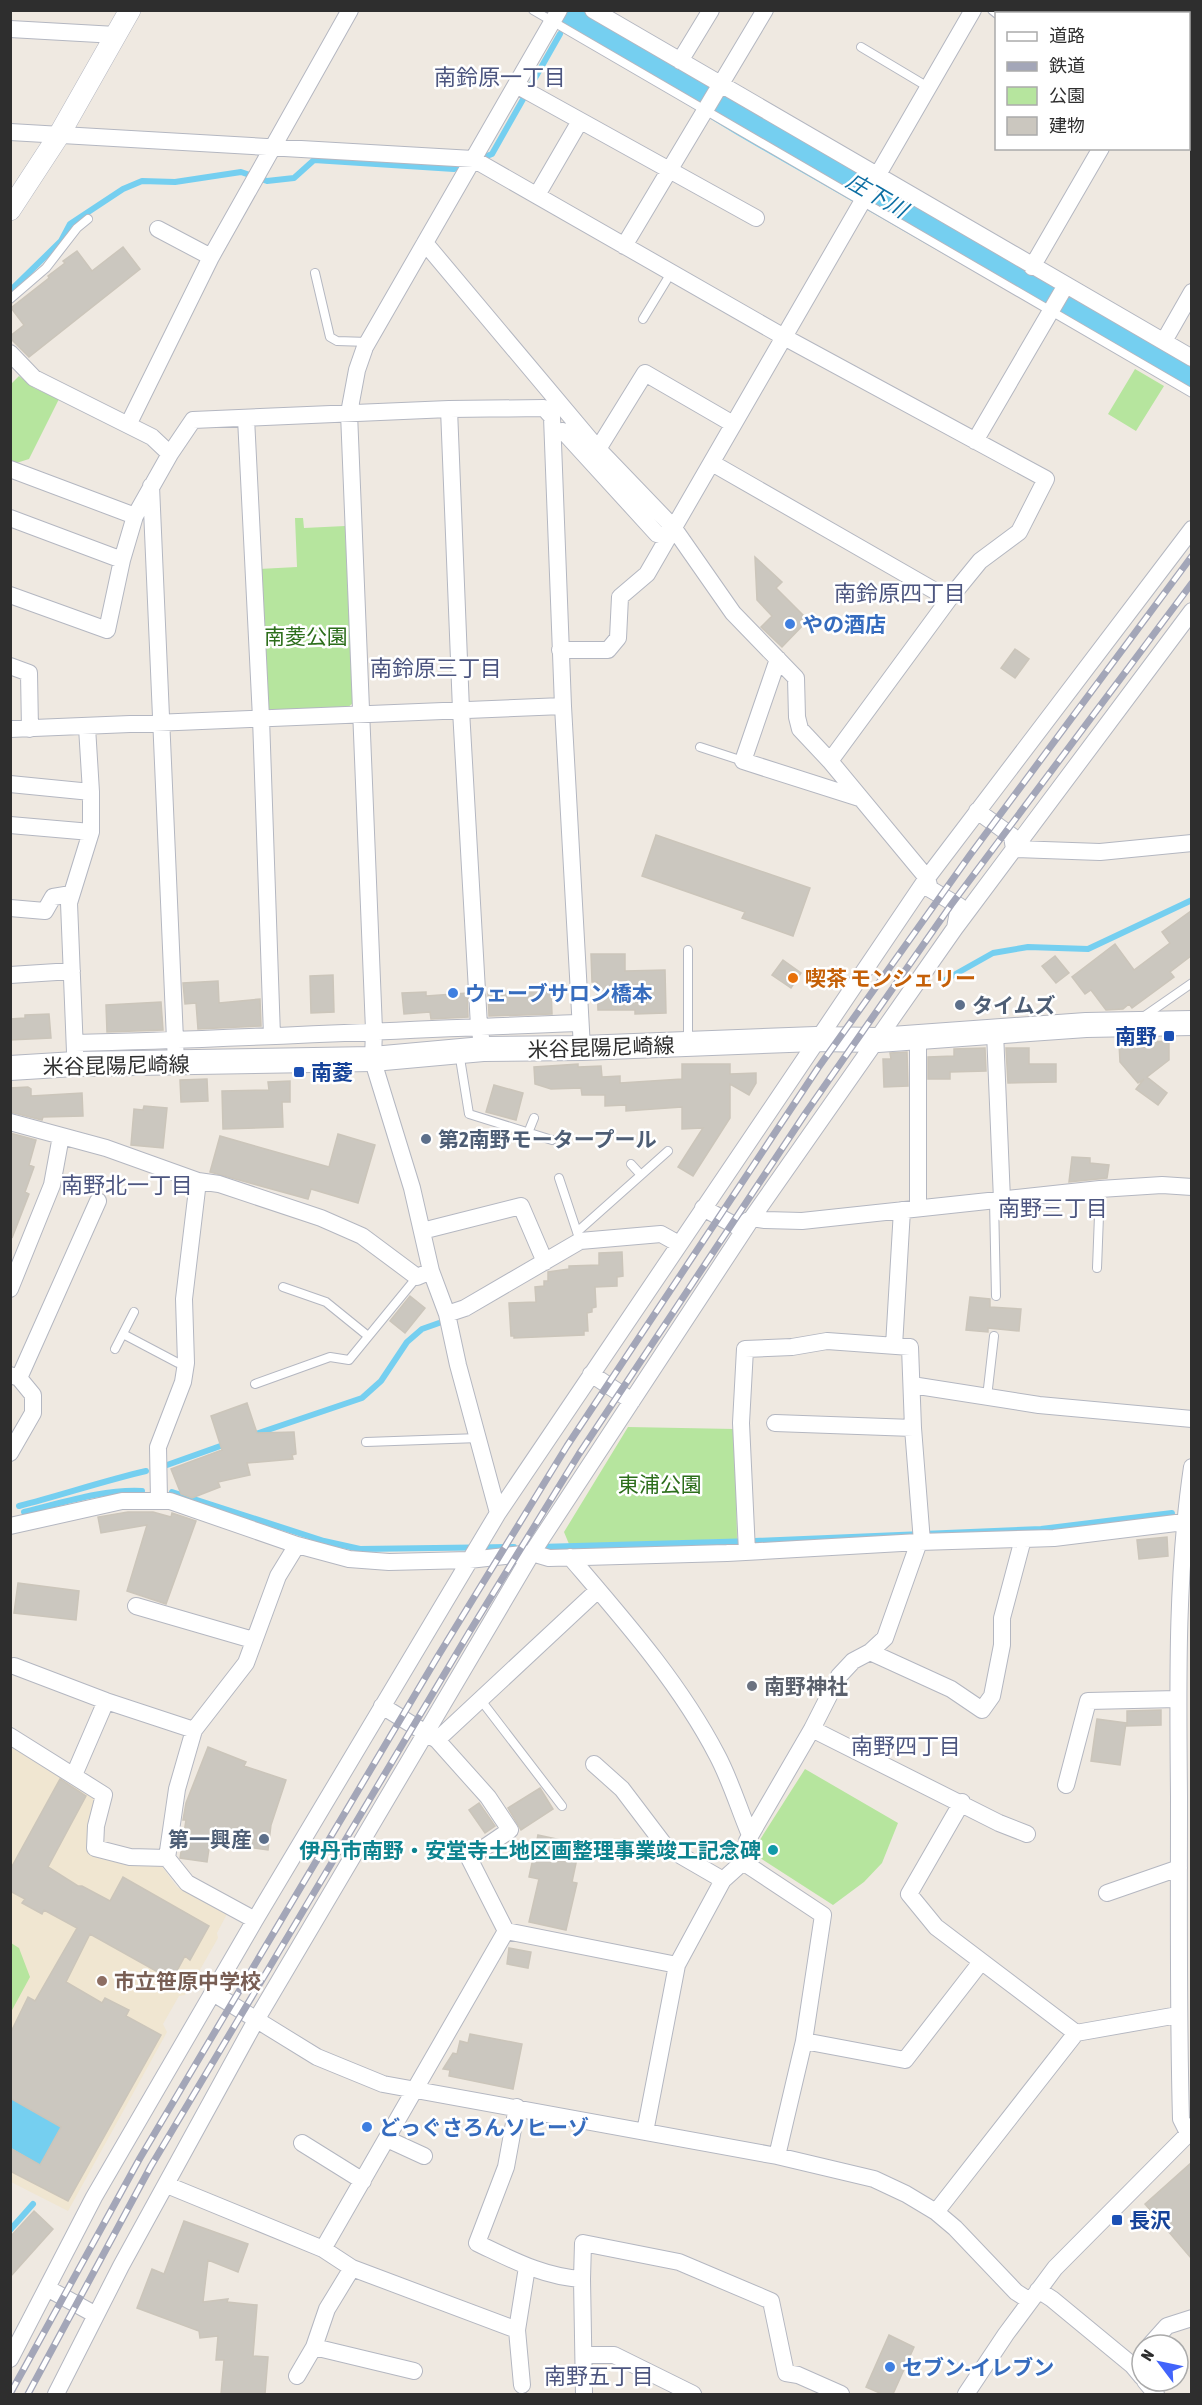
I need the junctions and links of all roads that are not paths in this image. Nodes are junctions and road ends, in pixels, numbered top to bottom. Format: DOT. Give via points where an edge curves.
graph roads {
  1 [pos="130,10"];
  2 [pos="350,10"];
  3 [pos="533,10"];
  4 [pos="593,10"];
  5 [pos="711,10"];
  6 [pos="765,10"];
  7 [pos="973,10"];
  8 [pos="555,17"];
  9 [pos="12,26"];
  10 [pos="116,35"];
  11 [pos="861,47"];
  12 [pos="680,61"];
  13 [pos="516,85"];
  14 [pos="928,87"];
  15 [pos="720,88"];
  16 [pos="707,109"];
  17 [pos="580,121"];
  18 [pos="10,132"];
  19 [pos="59,135"];
  20 [pos="274,146"];
  21 [pos="1100,150"];
  22 [pos="473,159"];
  23 [pos="669,172"];
  24 [pos="875,178"];
  25 [pos="537,195"];
  26 [pos="863,199"];
  27 [pos="10,210"];
  28 [pos="756,218"];
  29 [pos="88,219"];
  30 [pos="158,229"];
  31 [pos="426,243"];
  32 [pos="624,246"];
  33 [pos="212,257"];
  34 [pos="1032,267"];
  35 [pos="315,273"];
  36 [pos="671,273"];
  37 [pos="1064,288"];
  38 [pos="1191,292"];
  39 [pos="10,299"];
  40 [pos="1051,309"];
  41 [pos="643,319"];
  42 [pos="784,337"];
  43 [pos="1164,341"];
  44 [pos="368,342"];
  45 [pos="10,353"];
  46 [pos="1191,358"];
  47 [pos="1191,393"];
  48 [pos="449,409"];
  49 [pos="349,413"];
  50 [pos="246,418"];
  51 [pos="733,424"];
  52 [pos="128,425"];
  53 [pos="553,432"];
  54 [pos="975,441"];
  55 [pos="598,449"];
  56 [pos="170,454"];
  57 [pos="712,463"];
  58 [pos="10,469"];
  59 [pos="151,486"];
  60 [pos="135,516"];
  61 [pos="10,518"];
  62 [pos="1191,529"];
  63 [pos="670,532"];
  64 [pos="122,560"];
  65 [pos="10,595"];
  66 [pos="949,599"];
  67 [pos="1188,622"];
  68 [pos="560,650"];
  69 [pos="778,659"];
  70 [pos="10,666"];
  71 [pos="563,706"];
  72 [pos="461,710"];
  73 [pos="361,714"];
  74 [pos="261,718"];
  75 [pos="161,724"];
  76 [pos="87,727"];
  77 [pos="10,729"];
  78 [pos="30,729"];
  79 [pos="700,747"];
  80 [pos="743,761"];
  81 [pos="830,761"];
  82 [pos="10,784"];
  83 [pos="91,792"];
  84 [pos="859,798"];
  85 [pos="977,811"];
  86 [pos="10,825"];
  87 [pos="91,832"];
  88 [pos="1191,843"];
  89 [pos="1014,849"];
  90 [pos="927,878"];
  91 [pos="71,894"];
  92 [pos="10,908"];
  93 [pos="955,928"];
  94 [pos="688,950"];
  95 [pos="72,971"];
  96 [pos="10,975"];
  97 [pos="1191,983"];
  98 [pos="579,1023"];
  99 [pos="1134,1023"];
  100 [pos="1191,1023"];
  101 [pos="374,1030"];
  102 [pos="995,1032"];
  103 [pos="918,1035"];
  104 [pos="272,1036"];
  105 [pos="481,1038"];
  106 [pos="816,1039"];
  107 [pos="878,1040"];
  108 [pos="688,1044"];
  109 [pos="582,1048"];
  110 [pos="459,1051"];
  111 [pos="175,1052"];
  112 [pos="75,1054"];
  113 [pos="373,1059"];
  114 [pos="10,1068"];
  115 [pos="534,1118"];
  116 [pos="10,1122"];
  117 [pos="528,1133"];
  118 [pos="61,1136"];
  119 [pos="552,1140"];
  120 [pos="668,1151"];
  121 [pos="631,1164"];
  122 [pos="641,1175"];
  123 [pos="559,1178"];
  124 [pos="198,1181"];
  125 [pos="1191,1187"];
  126 [pos="1100,1189"];
  127 [pos="998,1200"];
  128 [pos="98,1201"];
  129 [pos="703,1208"];
  130 [pos="910,1209"];
  131 [pos="752,1218"];
  132 [pos="422,1232"];
  133 [pos="578,1236"];
  134 [pos="679,1244"];
  135 [pos="545,1262"];
  136 [pos="1097,1268"];
  137 [pos="424,1274"];
  138 [pos="283,1287"];
  139 [pos="10,1289"];
  140 [pos="996,1296"];
  141 [pos="134,1312"];
  142 [pos="447,1314"];
  143 [pos="123,1334"];
  144 [pos="368,1336"];
  145 [pos="994,1336"];
  146 [pos="894,1346"];
  147 [pos="115,1349"];
  148 [pos="186,1363"];
  149 [pos="591,1374"];
  150 [pos="15,1376"];
  151 [pos="255,1384"];
  152 [pos="912,1385"];
  153 [pos="987,1397"];
  154 [pos="632,1401"];
  155 [pos="1191,1419"];
  156 [pos="775,1423"];
  157 [pos="913,1428"];
  158 [pos="478,1438"];
  159 [pos="366,1442"];
  160 [pos="10,1453"];
  161 [pos="1191,1467"];
  162 [pos="159,1500"];
  163 [pos="498,1513"];
  164 [pos="1184,1522"];
  165 [pos="10,1526"];
  166 [pos="1023,1539"];
  167 [pos="920,1542"];
  168 [pos="297,1545"];
  169 [pos="747,1552"];
  170 [pos="532,1553"];
  171 [pos="570,1557"];
  172 [pos="469,1560"];
  173 [pos="1187,1561"];
  174 [pos="598,1590"];
  175 [pos="136,1606"];
  176 [pos="253,1640"];
  177 [pos="870,1652"];
  178 [pos="22,1675"];
  179 [pos="480,1699"];
  180 [pos="1178,1699"];
  181 [pos="106,1701"];
  182 [pos="382,1706"];
  183 [pos="812,1729"];
  184 [pos="194,1730"];
  185 [pos="10,1736"];
  186 [pos="431,1737"];
  187 [pos="594,1764"];
  188 [pos="74,1775"];
  189 [pos="1066,1785"];
  190 [pos="962,1802"];
  191 [pos="562,1806"];
  192 [pos="1027,1834"];
  193 [pos="750,1835"];
  194 [pos="167,1858"];
  195 [pos="743,1862"];
  196 [pos="1179,1868"];
  197 [pos="723,1880"];
  198 [pos="1107,1893"];
  199 [pos="255,1920"];
  200 [pos="506,1931"];
  201 [pos="1185,1946"];
  202 [pos="981,1962"];
  203 [pos="677,1965"];
  204 [pos="1185,1971"];
  205 [pos="213,1993"];
  206 [pos="1178,2014"];
  207 [pos="256,2020"];
  208 [pos="1076,2033"];
  209 [pos="804,2041"];
  210 [pos="416,2090"];
  211 [pos="517,2107"];
  212 [pos="645,2132"];
  213 [pos="1190,2132"];
  214 [pos="387,2139"];
  215 [pos="302,2143"];
  216 [pos="424,2156"];
  217 [pos="777,2156"];
  218 [pos="363,2181"];
  219 [pos="167,2185"];
  220 [pos="936,2212"];
  221 [pos="323,2249"];
  222 [pos="527,2267"];
  223 [pos="352,2268"];
  224 [pos="582,2279"];
  225 [pos="47,2288"];
  226 [pos="1034,2295"];
  227 [pos="96,2315"];
  228 [pos="1191,2318"];
  229 [pos="517,2330"];
  230 [pos="1161,2333"];
  231 [pos="314,2347"];
  232 [pos="584,2355"];
  233 [pos="10,2359"];
  234 [pos="1130,2359"];
  235 [pos="414,2371"];
  236 [pos="297,2376"];
  237 [pos="522,2385"];
  238 [pos="56,2394"];
  239 [pos="584,2394"];
  240 [pos="693,2394"];
  241 [pos="841,2394"];
  242 [pos="966,2394"];
  1 -- 10 [label="street"];
  2 -- 20 [label="street"];
  3 -- 8 [label="lane"];
  4 -- 12 [label="street"];
  5 -- 12 [label="street"];
  6 -- 15 [label="street"];
  7 -- 14 [label="street"];
  8 -- 13 [label="street"];
  8 -- 16 [label="lane"];
  9 -- 10 [label="street"];
  10 -- 19 [label="street"];
  11 -- 14 [label="lane"];
  12 -- 15 [label="street"];
  13 -- 17 [label="street"];
  13 -- 22 [label="street"];
  14 -- 24 [label="street"];
  15 -- 16 [label="street"];
  15 -- 24 [label="street"];
  16 -- 23 [label="street"];
  16 -- 26 [label="lane"];
  17 -- 23 [label="street"];
  17 -- 25 [label="street"];
  18 -- 19 [label="street"];
  19 -- 20 [label="street"];
  19 -- 27 [label="street"];
  20 -- 22 [label="street"];
  20 -- 33 [label="street"];
  21 -- 34 [label="street"];
  22 -- 25 [label="street"];
  22 -- 31 [label="street"];
  23 -- 28 [label="street"];
  23 -- 32 [label="street"];
  24 -- 26 [label="street"];
  24 -- 34 [label="street"];
  25 -- 32 [label="street"];
  26 -- 40 [label="lane"];
  26 -- 42 [label="street"];
  29 -- 39 [label="lane" via="46,268"];
  30 -- 33 [label="street"];
  31 -- 44 [label="street"];
  31 -- 55 [label="street"];
  32 -- 36 [label="street"];
  33 -- 52 [label="street"];
  34 -- 37 [label="street"];
  35 -- 44 [label="lane" via="330,337 337,341"];
  36 -- 41 [label="lane"];
  36 -- 42 [label="street"];
  37 -- 40 [label="street"];
  37 -- 43 [label="street"];
  38 -- 43 [label="street"];
  40 -- 47 [label="lane"];
  40 -- 54 [label="street"];
  42 -- 51 [label="street"];
  42 -- 54 [label="street"];
  43 -- 46 [label="street"];
  44 -- 49 [label="street" via="357,370"];
  45 -- 52 [label="street" via="33,378"];
  48 -- 49 [label="street"];
  48 -- 53 [label="street" via="544,408 552,417"];
  48 -- 72 [label="street"];
  49 -- 50 [label="street"];
  49 -- 73 [label="street"];
  50 -- 56 [label="street" via="193,420"];
  50 -- 74 [label="street"];
  51 -- 55 [label="street" via="645,373"];
  51 -- 57 [label="street"];
  52 -- 56 [label="street" via="152,437"];
  53 -- 63 [label="street" via="563,431 657,534"];
  53 -- 68 [label="street"];
  54 -- 66 [label="street" via="1046,479 1019,532 980,561"];
  55 -- 63 [label="street"];
  56 -- 59 [label="street"];
  57 -- 63 [label="street"];
  57 -- 66 [label="street"];
  58 -- 60 [label="street"];
  59 -- 60 [label="street"];
  59 -- 75 [label="street"];
  60 -- 64 [label="street"];
  61 -- 64 [label="street"];
  62 -- 85 [label="street"];
  63 -- 68 [label="street" via="647,574 620,597 618,638 608,650"];
  63 -- 69 [label="street" via="733,613"];
  64 -- 65 [label="street" via="107,630"];
  66 -- 81 [label="street"];
  67 -- 89 [label="street"];
  68 -- 71 [label="street"];
  69 -- 80 [label="street"];
  69 -- 81 [label="street" via="796,678 800,729"];
  70 -- 78 [label="street" via="29,673"];
  71 -- 72 [label="street"];
  71 -- 98 [label="street"];
  72 -- 73 [label="street"];
  72 -- 105 [label="street"];
  73 -- 74 [label="street"];
  73 -- 101 [label="street"];
  74 -- 75 [label="street"];
  74 -- 104 [label="street"];
  75 -- 76 [label="street"];
  75 -- 111 [label="street"];
  76 -- 78 [label="street"];
  76 -- 83 [label="street"];
  77 -- 78 [label="street"];
  79 -- 80 [label="lane"];
  80 -- 84 [label="street"];
  81 -- 84 [label="street"];
  82 -- 83 [label="street"];
  83 -- 87 [label="street"];
  84 -- 90 [label="street"];
  85 -- 89 [label="street" via="1012,836"];
  85 -- 90 [label="street"];
  86 -- 87 [label="street"];
  87 -- 91 [label="street"];
  88 -- 89 [label="street" via="1100,852"];
  89 -- 93 [label="street"];
  90 -- 93 [label="street" via="930,889 959,906"];
  90 -- 106 [label="street"];
  91 -- 92 [label="street" via="53,897 45,911"];
  91 -- 95 [label="street"];
  93 -- 107 [label="street"];
  94 -- 108 [label="lane"];
  95 -- 96 [label="street"];
  95 -- 112 [label="street"];
  97 -- 99 [label="lane"];
  98 -- 105 [label="street"];
  98 -- 109 [label="street"];
  99 -- 100 [label="main road, 米谷昆陽尼崎線"];
  99 -- 102 [label="main road, 米谷昆陽尼崎線"];
  101 -- 104 [label="street"];
  101 -- 105 [label="street"];
  101 -- 113 [label="street"];
  102 -- 103 [label="main road, 米谷昆陽尼崎線"];
  102 -- 127 [label="street"];
  103 -- 107 [label="main road, 米谷昆陽尼崎線"];
  103 -- 130 [label="street"];
  104 -- 111 [label="street"];
  105 -- 109 [label="main road, 米谷昆陽尼崎線"];
  105 -- 110 [label="main road, 米谷昆陽尼崎線"];
  106 -- 107 [label="main road, 米谷昆陽尼崎線"];
  106 -- 108 [label="main road, 米谷昆陽尼崎線"];
  106 -- 129 [label="street"];
  107 -- 131 [label="street"];
  108 -- 109 [label="main road, 米谷昆陽尼崎線"];
  110 -- 113 [label="main road, 米谷昆陽尼崎線"];
  110 -- 117 [label="lane" via="469,1114"];
  111 -- 112 [label="main road, 米谷昆陽尼崎線"];
  111 -- 113 [label="main road, 米谷昆陽尼崎線"];
  112 -- 114 [label="main road, 米谷昆陽尼崎線"];
  113 -- 132 [label="street"];
  115 -- 117 [label="lane"];
  116 -- 118 [label="street"];
  117 -- 119 [label="lane"];
  118 -- 124 [label="street" via="132,1156"];
  118 -- 139 [label="street" via="52,1185"];
  120 -- 122 [label="lane"];
  121 -- 122 [label="lane"];
  122 -- 133 [label="lane"];
  123 -- 133 [label="lane"];
  124 -- 137 [label="street" via="219,1184 342,1227"];
  124 -- 148 [label="street" via="184,1299"];
  125 -- 126 [label="street"];
  126 -- 127 [label="street"];
  126 -- 136 [label="lane"];
  127 -- 130 [label="street"];
  127 -- 140 [label="lane"];
  128 -- 150 [label="street"];
  129 -- 131 [label="street" via="738,1227"];
  129 -- 134 [label="street"];
  130 -- 131 [label="street" via="802,1221"];
  130 -- 146 [label="street"];
  131 -- 154 [label="street"];
  132 -- 135 [label="street" via="521,1206"];
  132 -- 137 [label="street"];
  133 -- 134 [label="street" via="661,1234"];
  133 -- 135 [label="street"];
  134 -- 149 [label="street"];
  135 -- 142 [label="street" via="465,1308"];
  137 -- 142 [label="street"];
  137 -- 144 [label="lane"];
  138 -- 144 [label="lane" via="326,1302"];
  141 -- 143 [label="lane"];
  142 -- 158 [label="street"];
  143 -- 147 [label="lane"];
  143 -- 148 [label="lane" via="178,1363"];
  144 -- 151 [label="lane" via="349,1360 330,1357"];
  145 -- 153 [label="lane"];
  146 -- 152 [label="street" via="910,1347"];
  146 -- 169 [label="street" via="827,1341 746,1349 741,1423"];
  148 -- 162 [label="street" via="183,1382 158,1447"];
  149 -- 154 [label="street"];
  149 -- 163 [label="street"];
  150 -- 160 [label="street" via="33,1395 33,1413"];
  152 -- 153 [label="street"];
  152 -- 157 [label="street"];
  153 -- 155 [label="street" via="1039,1406"];
  154 -- 170 [label="street"];
  156 -- 157 [label="street"];
  157 -- 167 [label="street"];
  158 -- 159 [label="lane"];
  158 -- 163 [label="street"];
  161 -- 164 [label="street"];
  162 -- 165 [label="street" via="122,1501"];
  162 -- 168 [label="street" via="183,1504"];
  163 -- 172 [label="street"];
  164 -- 166 [label="street"];
  164 -- 173 [label="street"];
  166 -- 167 [label="street"];
  166 -- 177 [label="street" via="1002,1618 1002,1645 992,1696 982,1710 951,1689"];
  167 -- 169 [label="street"];
  167 -- 177 [label="street" via="885,1638"];
  168 -- 172 [label="street" via="349,1559"];
  168 -- 176 [label="street" via="278,1576"];
  169 -- 171 [label="street"];
  170 -- 171 [label="street" via="549,1558"];
  170 -- 172 [label="street"];
  170 -- 186 [label="street"];
  171 -- 174 [label="street"];
  172 -- 182 [label="street"];
  173 -- 180 [label="street" via="1179,1591"];
  174 -- 179 [label="street"];
  174 -- 193 [label="street" via="631,1627 699,1724 718,1756"];
  175 -- 176 [label="street"];
  176 -- 184 [label="street" via="246,1663"];
  177 -- 183 [label="street" via="853,1661 839,1676"];
  178 -- 181 [label="street"];
  179 -- 186 [label="street"];
  179 -- 191 [label="lane"];
  180 -- 189 [label="street" via="1088,1701"];
  180 -- 196 [label="street"];
  181 -- 184 [label="street"];
  181 -- 188 [label="street"];
  182 -- 186 [label="street"];
  182 -- 199 [label="street"];
  183 -- 190 [label="street"];
  183 -- 193 [label="street"];
  184 -- 194 [label="street" via="177,1789"];
  185 -- 188 [label="street"];
  186 -- 200 [label="street" via="488,1797 510,1830 469,1858"];
  186 -- 207 [label="street"];
  187 -- 197 [label="street" via="622,1789 666,1847"];
  188 -- 194 [label="street" via="104,1795 95,1848 130,1857"];
  190 -- 192 [label="street"];
  190 -- 202 [label="street" via="909,1894 936,1927"];
  193 -- 195 [label="street"];
  194 -- 199 [label="street" via="187,1883"];
  195 -- 197 [label="street"];
  195 -- 209 [label="street" via="823,1915"];
  196 -- 198 [label="street"];
  196 -- 201 [label="street"];
  197 -- 203 [label="street"];
  199 -- 205 [label="street"];
  200 -- 203 [label="street"];
  200 -- 210 [label="street"];
  201 -- 204 [label="street"];
  202 -- 208 [label="street"];
  202 -- 209 [label="street" via="905,2060"];
  203 -- 212 [label="street"];
  204 -- 206 [label="street"];
  205 -- 207 [label="street"];
  205 -- 225 [label="street" via="94,2197"];
  206 -- 208 [label="street"];
  206 -- 213 [label="street" via="1181,2119"];
  207 -- 210 [label="street" via="352,2073"];
  207 -- 219 [label="street"];
  208 -- 220 [label="street"];
  209 -- 217 [label="street"];
  210 -- 211 [label="street"];
  210 -- 214 [label="street"];
  211 -- 212 [label="street"];
  211 -- 222 [label="street" via="506,2167 477,2242"];
  212 -- 217 [label="street"];
  213 -- 226 [label="street" via="1084,2237"];
  214 -- 216 [label="street"];
  214 -- 218 [label="street"];
  215 -- 218 [label="street"];
  217 -- 220 [label="street" via="874,2179"];
  218 -- 221 [label="street"];
  219 -- 221 [label="street"];
  219 -- 227 [label="street"];
  220 -- 226 [label="street" via="1016,2292"];
  221 -- 223 [label="street"];
  222 -- 224 [label="street" via="560,2278"];
  222 -- 229 [label="street"];
  223 -- 229 [label="street"];
  223 -- 231 [label="street" via="327,2309"];
  224 -- 232 [label="street"];
  224 -- 241 [label="street" via="583,2243 679,2262 771,2301 786,2373"];
  225 -- 227 [label="street"];
  225 -- 233 [label="street"];
  226 -- 234 [label="street" via="1052,2299"];
  226 -- 242 [label="street"];
  227 -- 238 [label="street"];
  228 -- 230 [label="street" via="1167,2326"];
  229 -- 237 [label="street"];
  231 -- 235 [label="street"];
  231 -- 236 [label="street"];
  232 -- 239 [label="street"];
  232 -- 240 [label="street" via="614,2355"];
}
